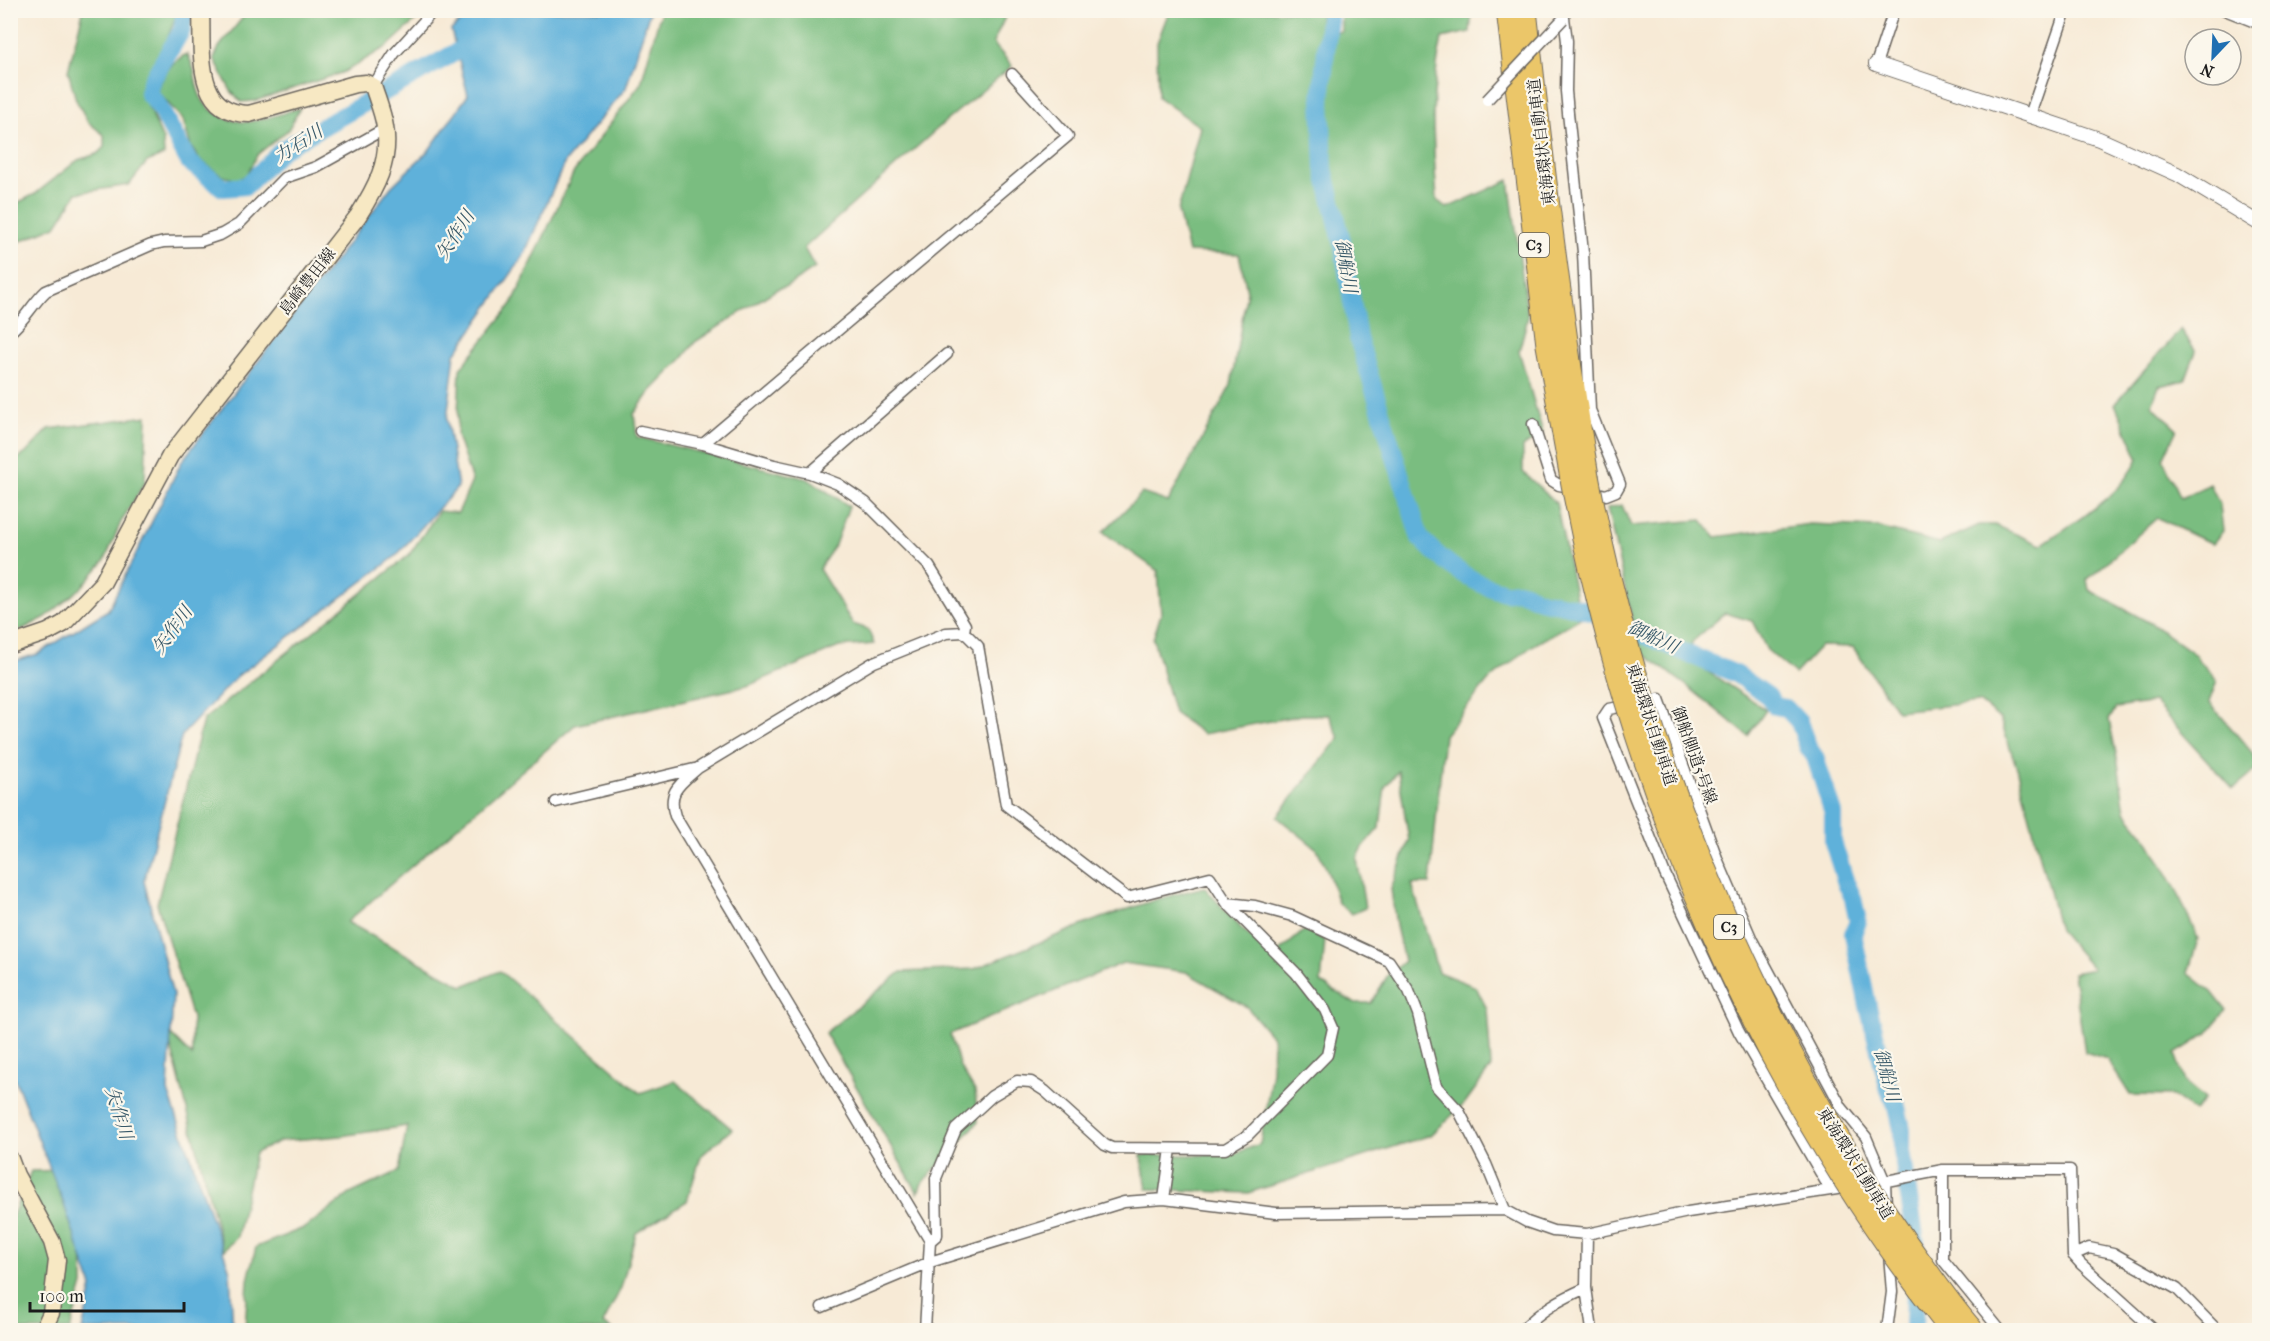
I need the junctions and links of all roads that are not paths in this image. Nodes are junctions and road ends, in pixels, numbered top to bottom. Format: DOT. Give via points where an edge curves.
graph roads {
  1 [pos="201,10"];
  2 [pos="434,10"];
  3 [pos="1507,10"];
  4 [pos="1526,10"];
  5 [pos="1894,10"];
  6 [pos="2066,10"];
  7 [pos="2225,10"];
  8 [pos="1563,15"];
  9 [pos="2259,24"];
  10 [pos="1876,64"];
  11 [pos="1012,74"];
  12 [pos="373,86"];
  13 [pos="1487,100"];
  14 [pos="2030,115"];
  15 [pos="385,126"];
  16 [pos="2259,224"];
  17 [pos="10,332"];
  18 [pos="947,354"];
  19 [pos="1533,424"];
  20 [pos="640,431"];
  21 [pos="703,444"];
  22 [pos="810,473"];
  23 [pos="1579,478"];
  24 [pos="964,632"];
  25 [pos="10,645"];
  26 [pos="698,768"];
  27 [pos="556,802"];
  28 [pos="1718,861"];
  29 [pos="1665,874"];
  30 [pos="1227,903"];
  31 [pos="1796,1022"];
  32 [pos="1739,1032"];
  33 [pos="1171,1149"];
  34 [pos="10,1159"];
  35 [pos="1943,1170"];
  36 [pos="1887,1182"];
  37 [pos="1830,1189"];
  38 [pos="1164,1199"];
  39 [pos="1506,1210"];
  40 [pos="1587,1234"];
  41 [pos="930,1241"];
  42 [pos="2073,1255"];
  43 [pos="930,1262"];
  44 [pos="1586,1288"];
  45 [pos="822,1307"];
  46 [pos="43,1330"];
  47 [pos="925,1330"];
  48 [pos="1521,1330"];
  49 [pos="1592,1330"];
  50 [pos="1887,1330"];
  51 [pos="1950,1330"];
  52 [pos="1973,1330"];
  53 [pos="2000,1330"];
  54 [pos="2154,1330"];
  55 [pos="2217,1330"];
  1 -- 12 [label="main road" via="205,78 213,98 229,111 249,114 355,84"];
  2 -- 12 [label="street" via="394,54"];
  3 -- 23 [label="highway, 東海環状自動車道 / C3" via="1546,333"];
  4 -- 23 [label="highway, 東海環状自動車道 / C3"];
  5 -- 10 [label="street"];
  6 -- 14 [label="street"];
  7 -- 9 [label="street"];
  8 -- 13 [label="street, bridge"];
  8 -- 19 [label="street" via="1566,91 1583,252 1590,410 1620,484 1616,491 1606,495 1551,480"];
  10 -- 14 [label="street"];
  11 -- 21 [label="street" via="1068,136"];
  12 -- 15 [label="main road, 島崎豊田線"];
  14 -- 16 [label="street" via="2099,139 2177,174"];
  15 -- 17 [label="street" via="332,158 284,178 239,224 222,234 201,241 151,245 45,291"];
  15 -- 25 [label="main road, 島崎豊田線" via="385,160 375,189 170,456 103,582 63,624"];
  18 -- 22 [label="street"];
  20 -- 21 [label="street"];
  21 -- 22 [label="street"];
  22 -- 24 [label="street" via="838,484 866,503 903,538 929,566 965,625"];
  23 -- 51 [label="highway, 東海環状自動車道 / C3, bridge" via="1592,579 1621,689 1654,791 1710,927 1740,994 1835,1168"];
  23 -- 52 [label="highway, 東海環状自動車道 / C3, bridge" via="1641,695 1679,805 1726,920 1783,1038 1835,1131 1900,1233"];
  24 -- 26 [label="street" via="946,633 874,662"];
  24 -- 30 [label="street" via="978,646 1005,805 1127,898 1210,877"];
  26 -- 27 [label="street"];
  26 -- 41 [label="street" via="673,794 675,816"];
  28 -- 29 [label="street"];
  28 -- 29 [label="street, 御船側道5号線" via="1659,699 1609,709 1603,718"];
  28 -- 31 [label="street, 御船側道5号線" via="1752,940"];
  29 -- 32 [label="street, 御船側道5号線"];
  30 -- 33 [label="street" via="1296,973 1325,1010 1333,1028 1327,1055 1248,1135 1225,1149"];
  30 -- 39 [label="street" via="1292,916 1389,962 1409,991 1418,1014 1436,1086 1459,1111"];
  31 -- 32 [label="street"];
  31 -- 36 [label="street, 御船側道5号線" via="1842,1108 1866,1137"];
  32 -- 37 [label="street, 御船側道5号線"];
  33 -- 38 [label="street"];
  33 -- 41 [label="street" via="1105,1145 1045,1091 1031,1082 1017,1081 992,1096 956,1129 936,1178 937,1235"];
  34 -- 46 [label="main road" via="52,1242 57,1260 51,1312"];
  35 -- 36 [label="street"];
  35 -- 42 [label="street" via="2070,1170"];
  35 -- 53 [label="street" via="1943,1260"];
  36 -- 37 [label="street"];
  36 -- 50 [label="street, 御船側道5号線" via="1892,1292"];
  37 -- 40 [label="street" via="1688,1212"];
  38 -- 39 [label="street" via="1276,1213"];
  38 -- 43 [label="street" via="1124,1202"];
  39 -- 40 [label="street" via="1553,1231"];
  40 -- 44 [label="street"];
  41 -- 43 [label="street"];
  42 -- 54 [label="street"];
  42 -- 55 [label="street" via="2089,1248 2113,1253 2176,1289"];
  43 -- 45 [label="street"];
  43 -- 47 [label="street"];
  44 -- 48 [label="street" via="1558,1300"];
  44 -- 49 [label="street"];
}
